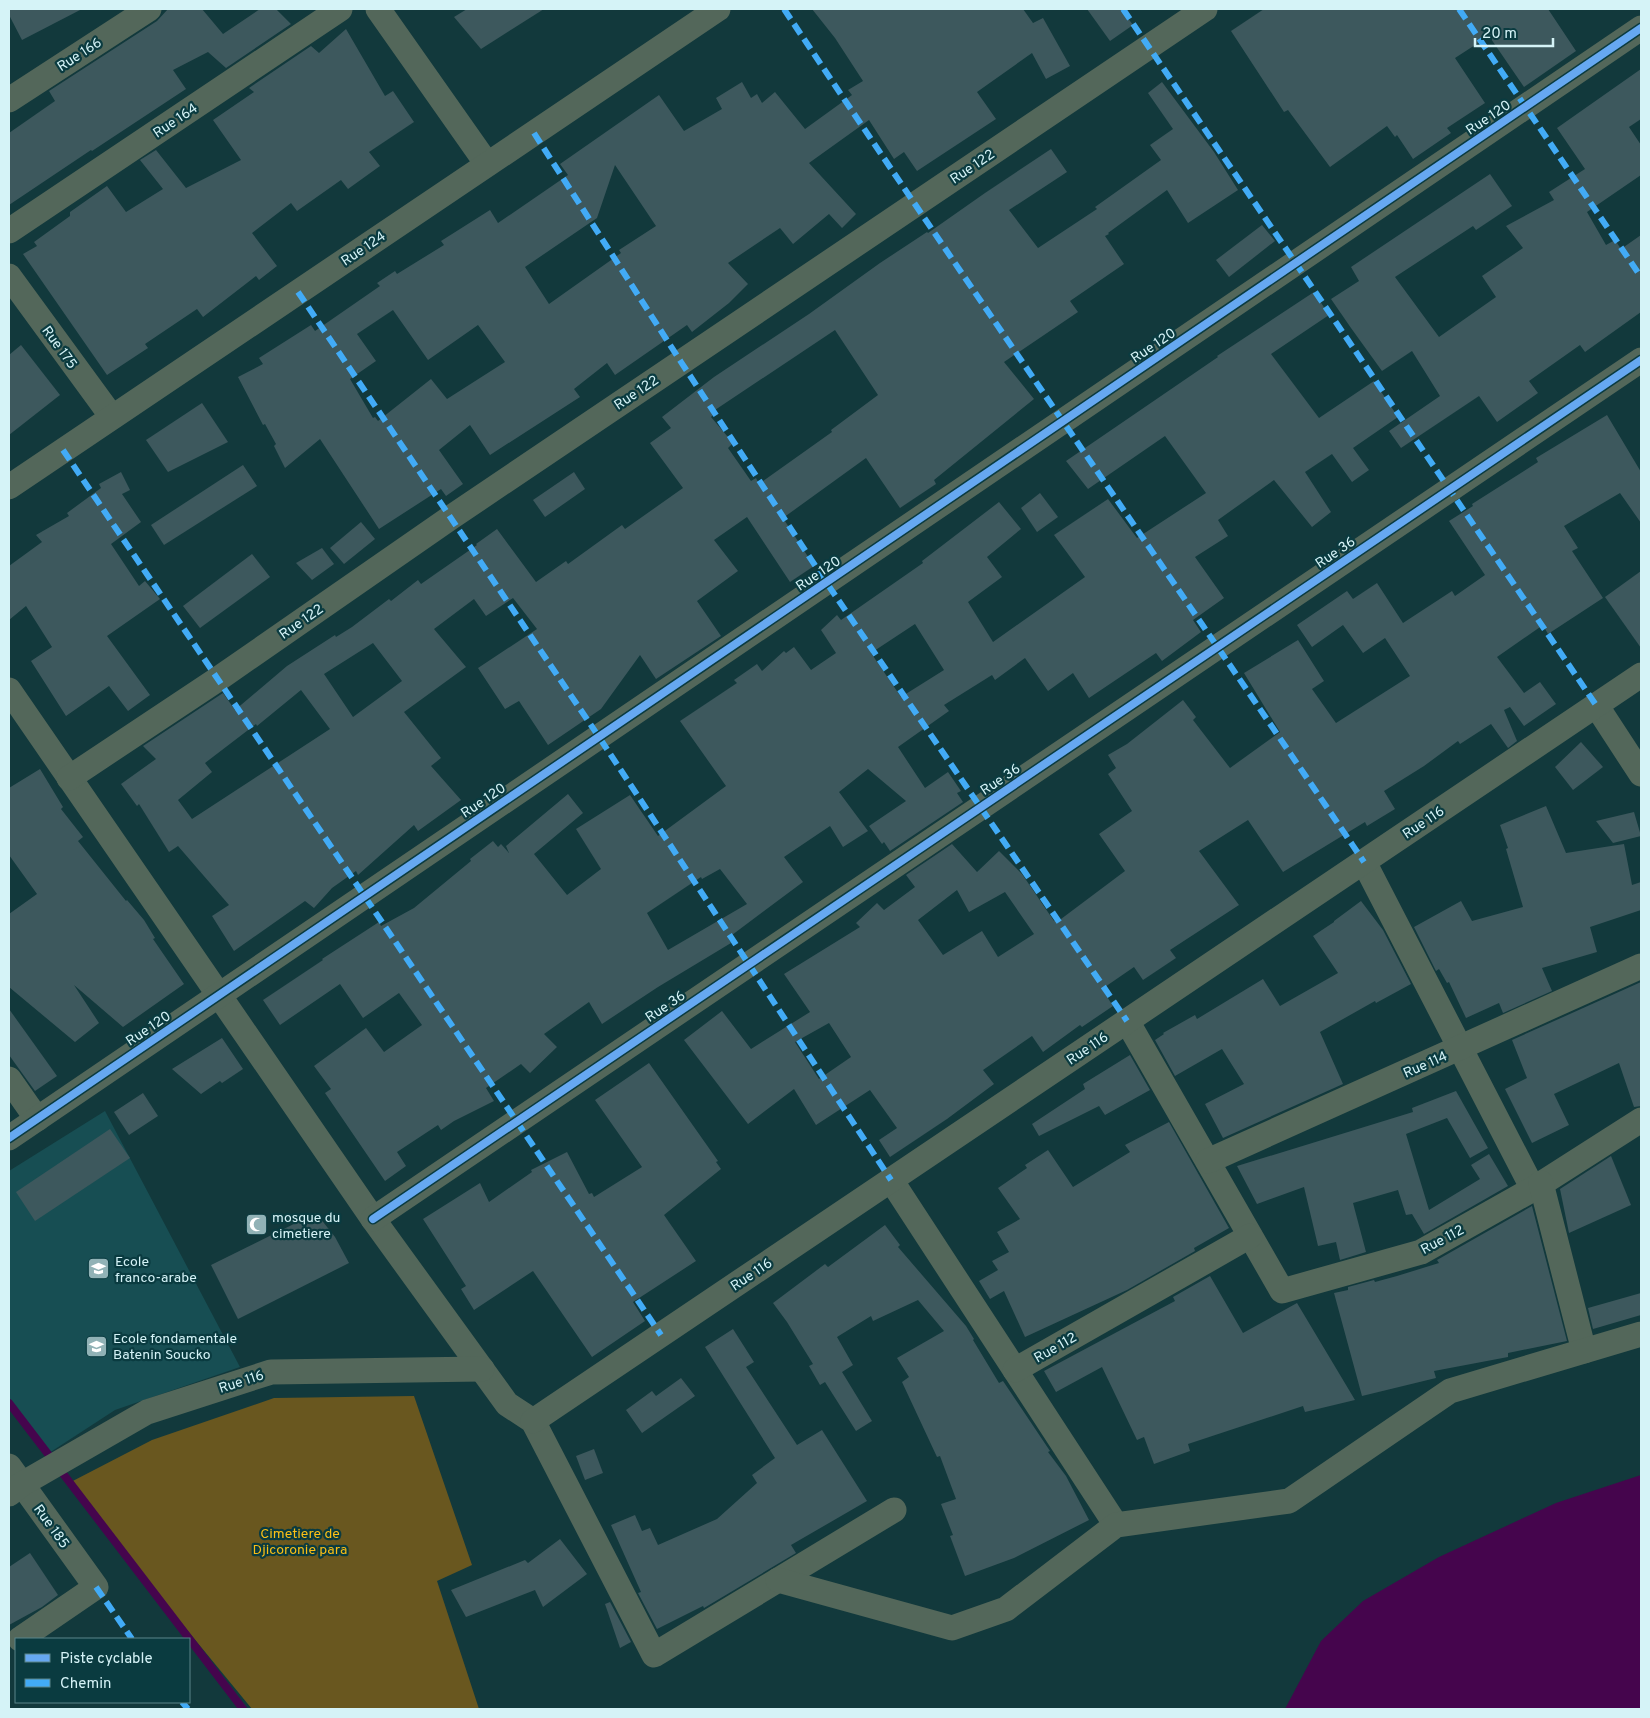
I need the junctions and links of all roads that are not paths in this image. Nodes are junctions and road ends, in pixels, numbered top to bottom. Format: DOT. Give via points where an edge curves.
graph roads {
  1 [pos="149,9"];
  2 [pos="340,9"];
  3 [pos="378,9"];
  4 [pos="718,9"];
  5 [pos="1204,9"];
  6 [pos="1641,28"];
  7 [pos="9,100"];
  8 [pos="487,164"];
  9 [pos="9,231"];
  10 [pos="9,276"];
  11 [pos="1641,360"];
  12 [pos="112,417"];
  13 [pos="9,487"];
  14 [pos="1641,675"];
  15 [pos="9,690"];
  16 [pos="1596,705"];
  17 [pos="1641,774"];
  18 [pos="69,778"];
  19 [pos="1364,862"];
  20 [pos="1641,966"];
  21 [pos="218,996"];
  22 [pos="1127,1020"];
  23 [pos="1460,1048"];
  24 [pos="9,1080"];
  25 [pos="37,1119"];
  26 [pos="1641,1120"];
  27 [pos="9,1138"];
  28 [pos="1208,1161"];
  29 [pos="892,1180"];
  30 [pos="1537,1186"];
  31 [pos="373,1219"];
  32 [pos="1250,1236"];
  33 [pos="1641,1334"];
  34 [pos="1584,1351"];
  35 [pos="482,1369"];
  36 [pos="1015,1370"];
  37 [pos="532,1422"];
  38 [pos="13,1481"];
  39 [pos="894,1510"];
  40 [pos="1116,1525"];
  41 [pos="778,1580"];
  42 [pos="21,1638"];
  1 -- 7 [label="street, Rue 166"];
  2 -- 9 [label="street, Rue 164"];
  3 -- 8 [label="street"];
  4 -- 8 [label="street, Rue 124"];
  5 -- 18 [label="street, Rue 122"];
  6 -- 21 [label="street, Rue 120"];
  8 -- 12 [label="street, Rue 124"];
  10 -- 12 [label="street, Rue 175"];
  11 -- 31 [label="street, Rue 36"];
  12 -- 13 [label="street, Rue 124"];
  14 -- 16 [label="street, Rue 116"];
  15 -- 18 [label="street"];
  16 -- 17 [label="street"];
  16 -- 19 [label="street, Rue 116"];
  18 -- 21 [label="street"];
  19 -- 22 [label="street, Rue 116"];
  19 -- 23 [label="street"];
  20 -- 23 [label="street, Rue 114"];
  21 -- 25 [label="street, Rue 120"];
  21 -- 31 [label="street"];
  22 -- 28 [label="street, Rue 112"];
  22 -- 29 [label="street, Rue 116"];
  23 -- 28 [label="street, Rue 114"];
  23 -- 30 [label="street"];
  24 -- 25 [label="street"];
  25 -- 27 [label="street, Rue 120"];
  26 -- 30 [label="street, Rue 112"];
  28 -- 32 [label="street, Rue 112"];
  29 -- 36 [label="street"];
  29 -- 37 [label="street, Rue 116"];
  30 -- 32 [label="street, Rue 112" via="1421,1252 1282,1291"];
  30 -- 34 [label="street"];
  31 -- 35 [label="street"];
  32 -- 36 [label="street, Rue 112"];
  33 -- 34 [label="street"];
  34 -- 40 [label="street" via="1450,1391 1289,1501"];
  35 -- 37 [label="street" via="507,1404"];
  35 -- 38 [label="street, Rue 116" via="271,1372 147,1412"];
  36 -- 40 [label="street"];
  37 -- 41 [label="street" via="654,1655"];
  38 -- 42 [label="street, Rue 185" via="96,1587"];
  39 -- 41 [label="street"];
  40 -- 41 [label="street" via="1006,1609 952,1628"];
}
